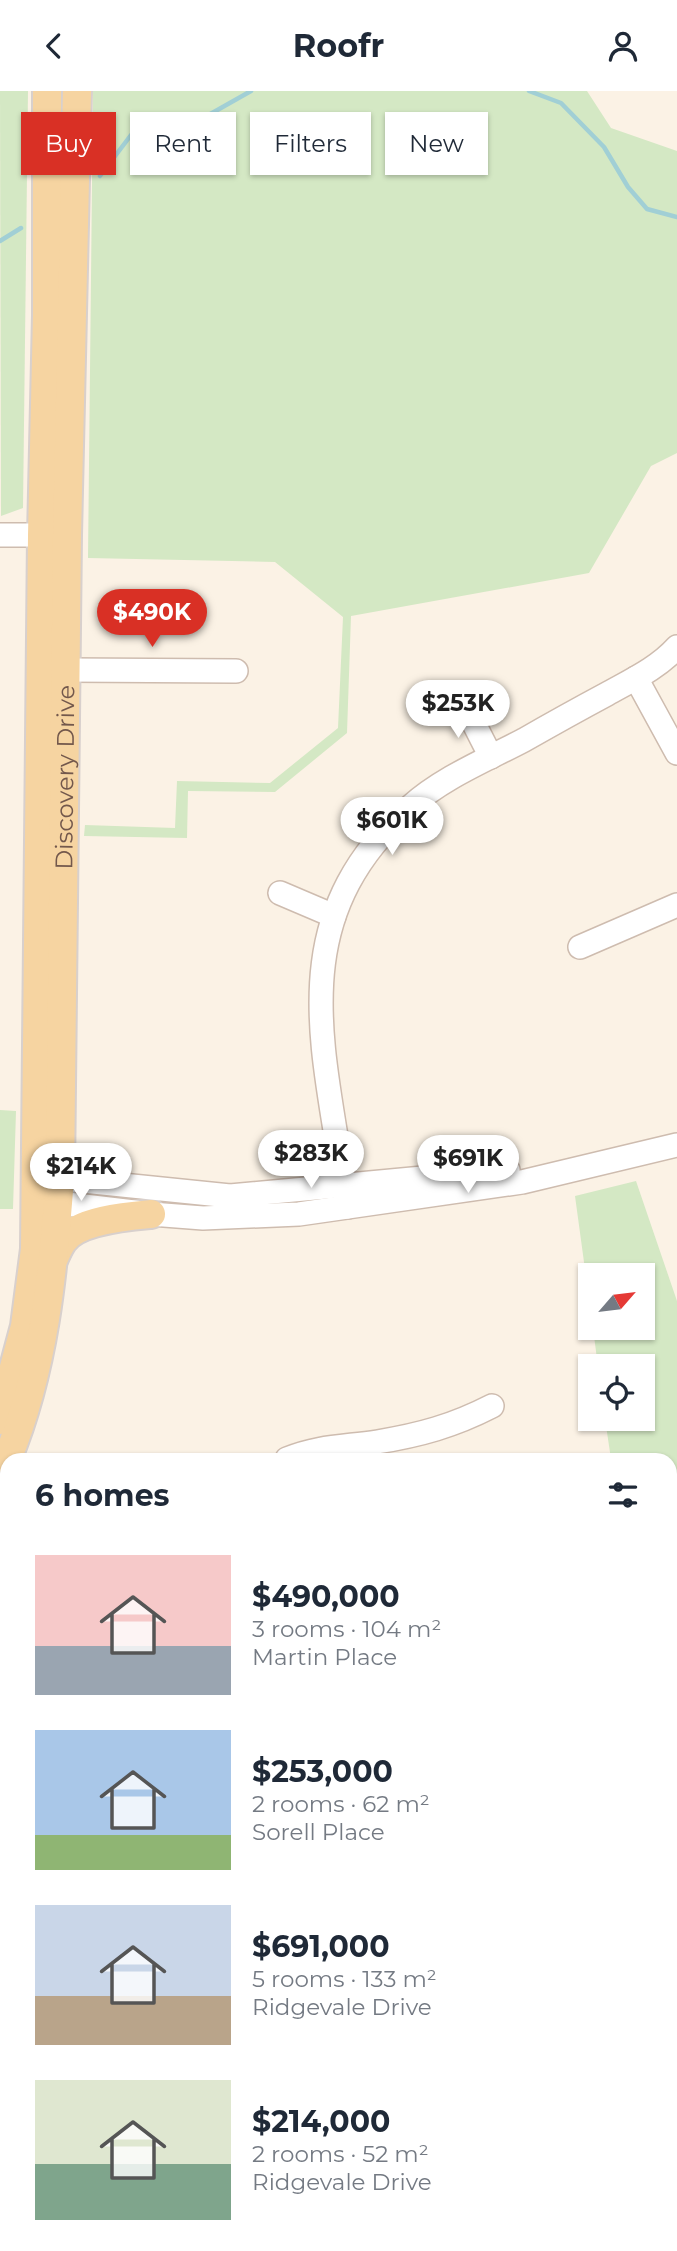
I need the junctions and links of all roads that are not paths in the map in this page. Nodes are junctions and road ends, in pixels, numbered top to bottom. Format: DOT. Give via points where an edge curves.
graph roads {
  1 [pos="47,91"];
  2 [pos="76,91"];
  3 [pos="0,535"];
  4 [pos="55,535"];
  5 [pos="677,647"];
  6 [pos="67,670"];
  7 [pos="236,671"];
  8 [pos="636,678"];
  9 [pos="463,702"];
  10 [pos="677,753"];
  11 [pos="491,757"];
  12 [pos="280,893"];
  13 [pos="677,905"];
  14 [pos="334,916"];
  15 [pos="580,947"];
  16 [pos="677,1145"];
  17 [pos="47,1189"];
  18 [pos="345,1196"];
  19 [pos="151,1214"];
  20 [pos="53,1260"];
  21 [pos="8,1405"];
  22 [pos="492,1406"];
  23 [pos="379,1450"];
  24 [pos="7,1453"];
  25 [pos="303,1453"];
  1 -- 4 [label="main road, Discovery Drive" via="47,315"];
  2 -- 4 [label="main road, Discovery Drive"];
  3 -- 4 [label="street"];
  4 -- 6 [label="main road, Discovery Drive"];
  4 -- 17 [label="main road, Discovery Drive"];
  5 -- 8 [label="street"];
  6 -- 7 [label="street"];
  6 -- 17 [label="main road, Discovery Drive"];
  8 -- 10 [label="street"];
  8 -- 11 [label="street"];
  9 -- 11 [label="street"];
  11 -- 14 [label="street" via="412,805 384,832 353,875"];
  12 -- 14 [label="street"];
  13 -- 15 [label="street"];
  14 -- 18 [label="street" via="324,951 320,1007"];
  16 -- 18 [label="street" via="522,1182"];
  17 -- 18 [label="street" via="104,1184 230,1196"];
  17 -- 19 [label="street"];
  17 -- 20 [label="main road, Discovery Drive"];
  17 -- 21 [label="main road, Discovery Drive"];
  18 -- 19 [label="street" via="285,1215 203,1218"];
  19 -- 20 [label="main road" via="110,1218 80,1230 63,1241"];
  20 -- 21 [label="main road, Discovery Drive" via="42,1338"];
  21 -- 24 [label="main road, Discovery Drive"];
  22 -- 23 [label="street" via="461,1422"];
  23 -- 25 [label="street"];
}
